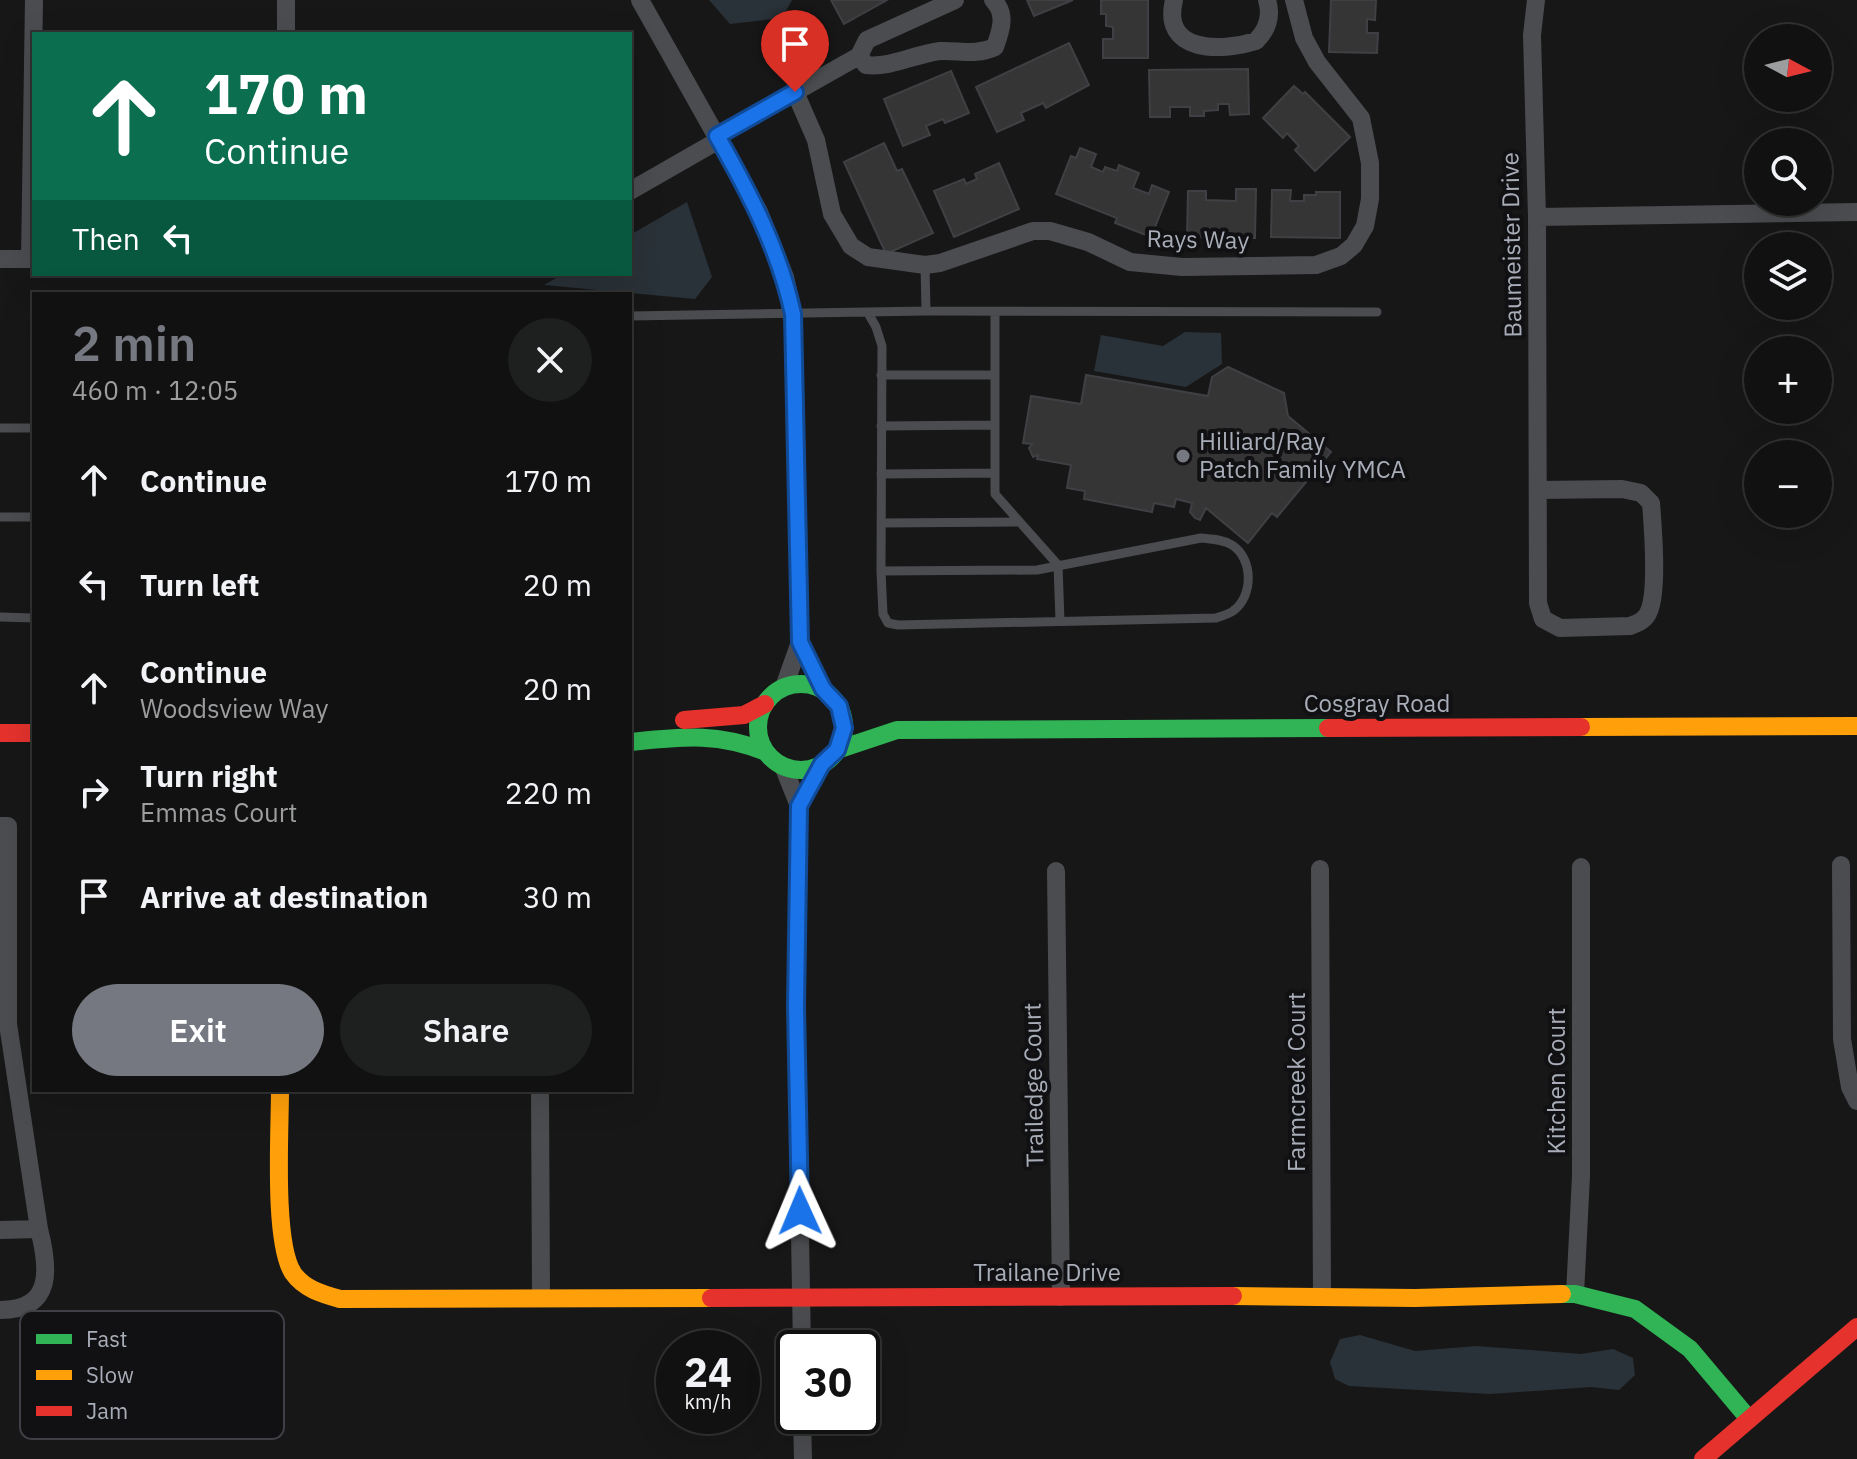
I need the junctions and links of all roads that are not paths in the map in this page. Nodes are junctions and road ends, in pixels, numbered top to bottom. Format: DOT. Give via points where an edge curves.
graph roads {
  1 [pos="34,0"];
  2 [pos="286,0"];
  3 [pos="640,0"];
  4 [pos="955,0"];
  5 [pos="993,0"];
  6 [pos="1174,0"];
  7 [pos="1536,0"];
  8 [pos="1294,5"];
  9 [pos="1268,6"];
  10 [pos="34,32"];
  11 [pos="286,32"];
  12 [pos="859,56"];
  13 [pos="795,92"];
  14 [pos="718,138"];
  15 [pos="632,190"];
  16 [pos="1857,212"];
  17 [pos="1537,217"];
  18 [pos="0,259"];
  19 [pos="32,259"];
  20 [pos="925,265"];
  21 [pos="926,311"];
  22 [pos="995,312"];
  23 [pos="1377,312"];
  24 [pos="868,313"];
  25 [pos="793,314"];
  26 [pos="632,316"];
  27 [pos="881,375"];
  28 [pos="994,375"];
  29 [pos="994,425"];
  30 [pos="881,426"];
  31 [pos="0,428"];
  32 [pos="32,428"];
  33 [pos="995,473"];
  34 [pos="881,474"];
  35 [pos="1538,490"];
  36 [pos="0,517"];
  37 [pos="32,517"];
  38 [pos="1019,522"];
  39 [pos="881,523"];
  40 [pos="1058,565"];
  41 [pos="881,571"];
  42 [pos="0,617"];
  43 [pos="32,618"];
  44 [pos="1060,621"];
  45 [pos="800,642"];
  46 [pos="784,687"];
  47 [pos="823,689"];
  48 [pos="765,704"];
  49 [pos="839,706"];
  50 [pos="632,725"];
  51 [pos="1857,726"];
  52 [pos="897,730"];
  53 [pos="0,733"];
  54 [pos="32,733"];
  55 [pos="632,742"];
  56 [pos="837,750"];
  57 [pos="766,752"];
  58 [pos="822,764"];
  59 [pos="783,766"];
  60 [pos="799,806"];
  61 [pos="4,826"];
  62 [pos="1841,865"];
  63 [pos="1581,867"];
  64 [pos="1320,869"];
  65 [pos="1056,871"];
  66 [pos="4,1008"];
  67 [pos="6,1053"];
  68 [pos="280,1092"];
  69 [pos="540,1092"];
  70 [pos="1857,1101"];
  71 [pos="39,1229"];
  72 [pos="0,1230"];
  73 [pos="1575,1294"];
  74 [pos="1322,1296"];
  75 [pos="541,1297"];
  76 [pos="1061,1297"];
  77 [pos="802,1299"];
  78 [pos="0,1310"];
  79 [pos="1857,1327"];
  80 [pos="802,1330"];
  81 [pos="1749,1419"];
  82 [pos="802,1434"];
  83 [pos="803,1459"];
  84 [pos="1703,1459"];
  1 -- 10 [label="street"];
  2 -- 11 [label="street"];
  3 -- 14 [label="street"];
  4 -- 12 [label="street" via="867,40"];
  5 -- 12 [label="street" via="1001,11 1002,27 995,47 986,51 942,51 877,66 866,65"];
  6 -- 9 [label="street" via="1173,26 1190,44 1207,47 1256,41 1268,24"];
  7 -- 17 [label="street, Baumeister Drive" via="1532,35"];
  8 -- 9 [label="street"];
  8 -- 20 [label="street, Rays Way" via="1317,62 1361,118 1370,163 1365,226 1341,256 1316,265 1182,267 1130,262 1088,242 1033,231"];
  12 -- 13 [label="street"];
  13 -- 14 [label="street"];
  13 -- 20 [label="street, Rays Way" via="816,140 827,194 851,246 868,257"];
  14 -- 15 [label="street"];
  14 -- 25 [label="street" via="759,212 785,277"];
  16 -- 17 [label="street"];
  17 -- 35 [label="street, Baumeister Drive"];
  18 -- 19 [label="street"];
  20 -- 21 [label="lane"];
  21 -- 22 [label="lane"];
  21 -- 24 [label="lane"];
  22 -- 23 [label="lane"];
  22 -- 28 [label="lane"];
  24 -- 25 [label="lane"];
  24 -- 27 [label="lane" via="882,346"];
  25 -- 26 [label="lane"];
  25 -- 45 [label="street"];
  27 -- 28 [label="lane"];
  27 -- 30 [label="lane"];
  28 -- 29 [label="lane"];
  29 -- 30 [label="lane"];
  29 -- 33 [label="lane"];
  30 -- 34 [label="lane"];
  31 -- 32 [label="lane"];
  33 -- 34 [label="lane"];
  33 -- 38 [label="lane" via="995,494"];
  34 -- 39 [label="lane"];
  35 -- 35 [label="street, Baumeister Drive" via="1538,603 1543,619 1560,628 1640,622 1649,613 1653,595 1651,503 1641,493 1622,489"];
  36 -- 37 [label="lane"];
  38 -- 39 [label="lane"];
  38 -- 40 [label="lane"];
  39 -- 41 [label="lane"];
  40 -- 41 [label="lane" via="1001,572"];
  40 -- 44 [label="lane"];
  40 -- 44 [label="lane" via="1213,539 1235,546 1246,564 1249,584 1233,612 1216,618"];
  41 -- 44 [label="lane" via="888,623"];
  42 -- 43 [label="lane"];
  45 -- 46 [label="street"];
  45 -- 47 [label="street"];
  46 -- 47 [label="street"];
  46 -- 48 [label="street"];
  47 -- 49 [label="street"];
  48 -- 50 [label="street" via="744,715"];
  48 -- 57 [label="street" via="758,722"];
  49 -- 52 [label="street, Cosgray Road"];
  49 -- 56 [label="street" via="844,728"];
  51 -- 52 [label="street, Cosgray Road"];
  52 -- 56 [label="street, Cosgray Road"];
  53 -- 54 [label="street"];
  55 -- 57 [label="street" via="711,734"];
  56 -- 58 [label="street"];
  57 -- 59 [label="street"];
  58 -- 59 [label="street" via="803,770"];
  58 -- 60 [label="street"];
  59 -- 60 [label="street"];
  60 -- 77 [label="street" via="796,1006"];
  61 -- 66 [label="street"];
  62 -- 70 [label="street" via="1842,1039"];
  63 -- 73 [label="street, Kitchen Court" via="1582,1129"];
  64 -- 74 [label="street, Farmcreek Court"];
  65 -- 76 [label="street, Trailedge Court"];
  66 -- 67 [label="street"];
  67 -- 71 [label="street"];
  68 -- 75 [label="street, Trailane Drive" via="281,1240 286,1263 300,1283 340,1299"];
  69 -- 75 [label="street"];
  71 -- 72 [label="street"];
  71 -- 78 [label="street" via="47,1258 43,1289 33,1302"];
  73 -- 74 [label="street, Trailane Drive"];
  73 -- 81 [label="street, Trailane Drive" via="1635,1309 1690,1349"];
  74 -- 76 [label="street, Trailane Drive"];
  75 -- 77 [label="street, Trailane Drive"];
  76 -- 77 [label="street, Trailane Drive"];
  77 -- 80 [label="street"];
  79 -- 81 [label="street"];
  81 -- 84 [label="street"];
  82 -- 83 [label="street"];
}
